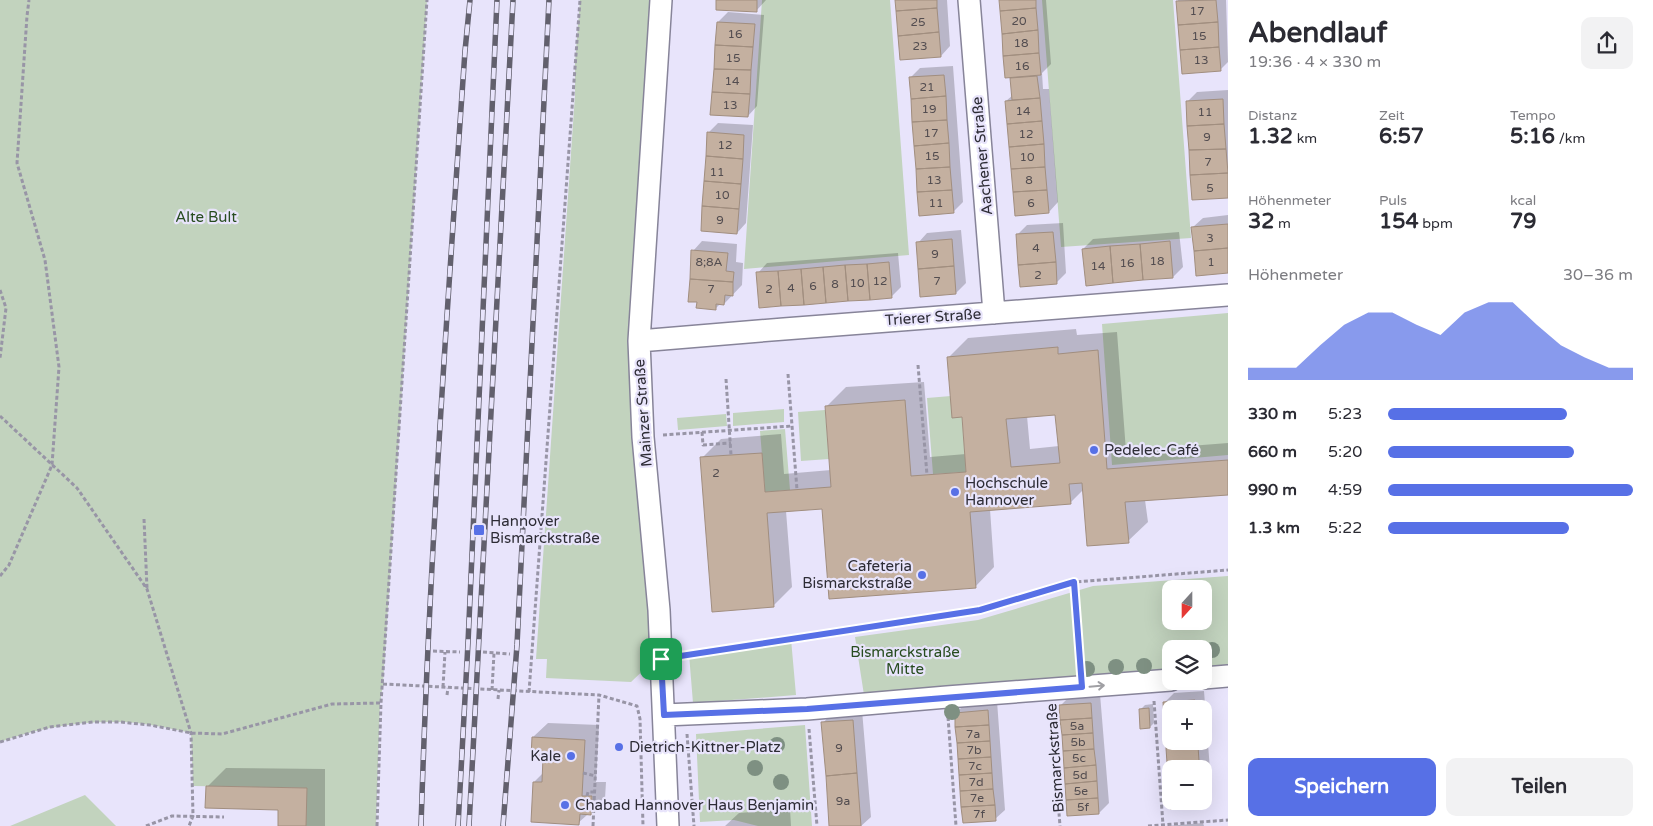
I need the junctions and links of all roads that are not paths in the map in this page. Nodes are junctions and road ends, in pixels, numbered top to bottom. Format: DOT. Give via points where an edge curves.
graph roads {
  1 [pos="661,0"];
  2 [pos="969,0"];
  3 [pos="1228,295"];
  4 [pos="994,313"];
  5 [pos="638,341"];
  6 [pos="1228,676"];
  7 [pos="1212,677"];
  8 [pos="1162,681"];
  9 [pos="664,715"];
  10 [pos="668,826"];
  1 -- 5 [label="street, Mainzer Straße"];
  2 -- 4 [label="street, Aachener Straße"];
  3 -- 4 [label="street, Trierer Straße"];
  4 -- 5 [label="street, Trierer Straße"];
  5 -- 9 [label="street, Mainzer Straße"];
  6 -- 7 [label="street"];
  9 -- 8 [label="street, Bismarckstraße, one-way" via="807,709"];
  9 -- 10 [label="street, Mainzer Straße"];
}
